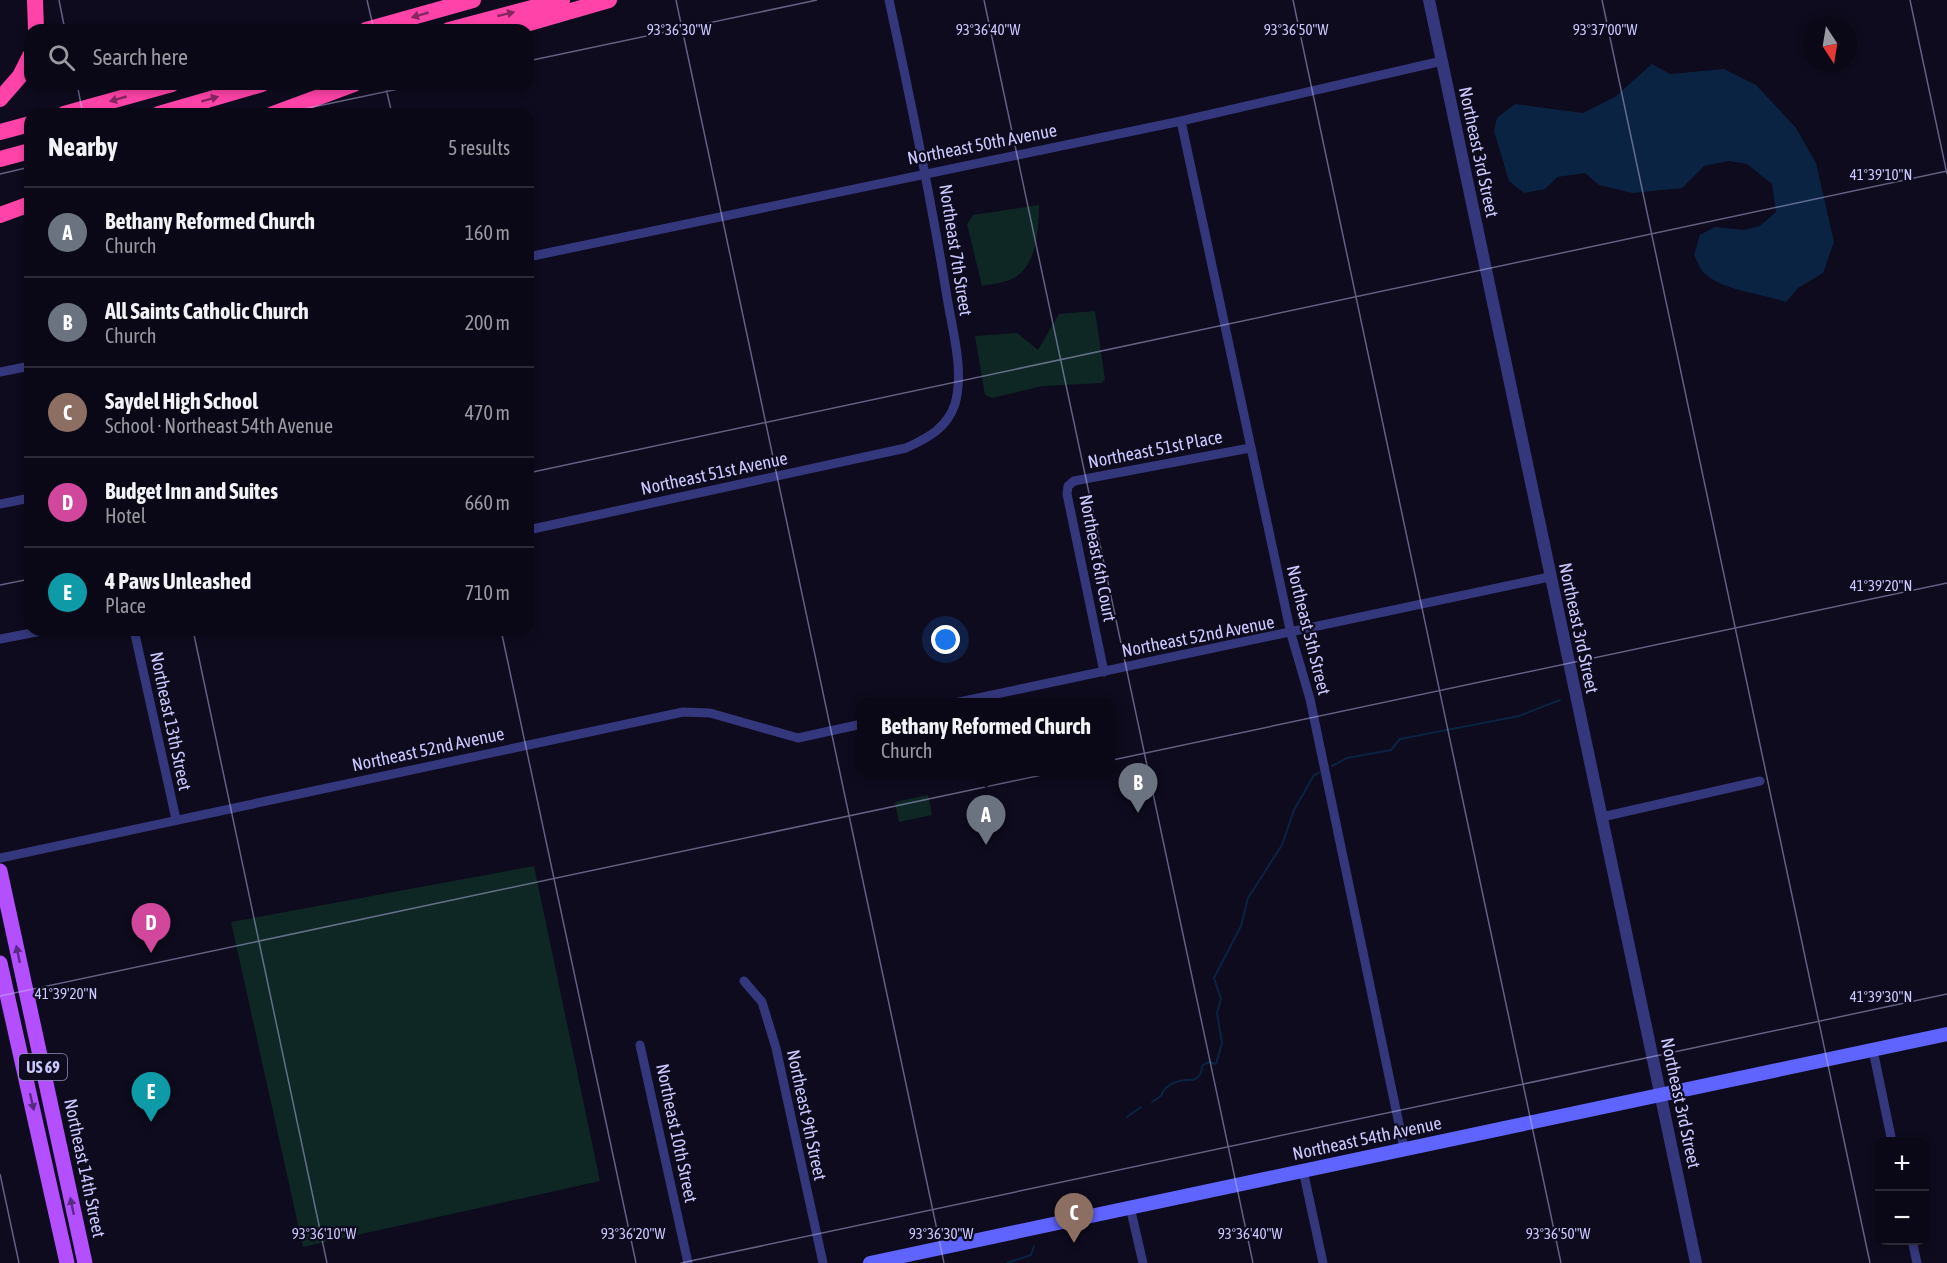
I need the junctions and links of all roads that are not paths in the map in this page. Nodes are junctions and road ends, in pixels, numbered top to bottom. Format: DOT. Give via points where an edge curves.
graph roads {
  1 [pos="34,0"];
  2 [pos="474,0"];
  3 [pos="562,0"];
  4 [pos="609,0"];
  5 [pos="889,0"];
  6 [pos="1429,0"];
  7 [pos="36,24"];
  8 [pos="388,24"];
  9 [pos="472,24"];
  10 [pos="526,24"];
  11 [pos="1442,61"];
  12 [pos="24,68"];
  13 [pos="150,90"];
  14 [pos="241,90"];
  15 [pos="338,90"];
  16 [pos="0,99"];
  17 [pos="86,108"];
  18 [pos="180,108"];
  19 [pos="289,108"];
  20 [pos="1180,121"];
  21 [pos="24,126"];
  22 [pos="0,132"];
  23 [pos="24,153"];
  24 [pos="0,159"];
  25 [pos="927,172"];
  26 [pos="24,206"];
  27 [pos="0,215"];
  28 [pos="534,256"];
  29 [pos="24,367"];
  30 [pos="0,372"];
  31 [pos="906,448"];
  32 [pos="1250,448"];
  33 [pos="1068,486"];
  34 [pos="24,499"];
  35 [pos="0,504"];
  36 [pos="534,529"];
  37 [pos="1549,577"];
  38 [pos="24,634"];
  39 [pos="1291,634"];
  40 [pos="135,636"];
  41 [pos="0,639"];
  42 [pos="1104,672"];
  43 [pos="978,698"];
  44 [pos="857,725"];
  45 [pos="1760,781"];
  46 [pos="1602,817"];
  47 [pos="176,819"];
  48 [pos="0,858"];
  49 [pos="0,871"];
  50 [pos="0,963"];
  51 [pos="744,981"];
  52 [pos="1947,1034"];
  53 [pos="640,1045"];
  54 [pos="1873,1050"];
  55 [pos="1661,1096"];
  56 [pos="1891,1137"];
  57 [pos="1404,1148"];
  58 [pos="1303,1170"];
  59 [pos="1130,1207"];
  60 [pos="1913,1245"];
  61 [pos="67,1263"];
  62 [pos="84,1263"];
  63 [pos="688,1263"];
  64 [pos="823,1263"];
  65 [pos="870,1263"];
  66 [pos="1143,1263"];
  67 [pos="1323,1263"];
  68 [pos="1696,1263"];
  69 [pos="1917,1263"];
  1 -- 7 [label="highway"];
  2 -- 8 [label="highway, one-way"];
  9 -- 3 [label="highway, one-way"];
  4 -- 10 [label="highway"];
  5 -- 25 [label="street, Northeast 7th Street"];
  6 -- 11 [label="street, Northeast 3rd Street"];
  11 -- 20 [label="street, Northeast 50th Avenue"];
  11 -- 37 [label="street, Northeast 3rd Street"];
  12 -- 16 [label="highway"];
  13 -- 17 [label="highway, one-way"];
  18 -- 14 [label="highway, one-way"];
  15 -- 19 [label="highway"];
  20 -- 25 [label="street, Northeast 50th Avenue"];
  20 -- 32 [label="street, Northeast 5th Street"];
  21 -- 22 [label="highway"];
  23 -- 24 [label="highway"];
  25 -- 28 [label="street, Northeast 50th Avenue"];
  25 -- 31 [label="street, Northeast 7th Street" via="957,363 957,390 951,413 939,430"];
  26 -- 27 [label="highway"];
  29 -- 30 [label="street"];
  31 -- 36 [label="street, Northeast 51st Avenue"];
  32 -- 33 [label="street, Northeast 51st Place" via="1074,481"];
  32 -- 39 [label="street, Northeast 5th Street"];
  33 -- 42 [label="street, Northeast 6th Court"];
  34 -- 35 [label="street"];
  37 -- 39 [label="street, Northeast 52nd Avenue"];
  37 -- 46 [label="street, Northeast 3rd Street"];
  38 -- 41 [label="street"];
  39 -- 42 [label="street, Northeast 52nd Avenue"];
  39 -- 57 [label="street, Northeast 5th Street" via="1310,699"];
  40 -- 47 [label="street, Northeast 13th Street"];
  42 -- 43 [label="street, Northeast 52nd Avenue"];
  44 -- 47 [label="street, Northeast 52nd Avenue" via="798,738 710,713 683,712"];
  45 -- 46 [label="street"];
  46 -- 55 [label="street, Northeast 3rd Street"];
  47 -- 48 [label="street, Northeast 52nd Avenue"];
  62 -- 49 [label="main road, Northeast 14th Street / US 69, one-way"];
  50 -- 61 [label="main road, Northeast 14th Street / US 69, one-way"];
  51 -- 64 [label="street, Northeast 9th Street" via="762,1002 776,1048"];
  52 -- 54 [label="main road, Northeast 54th Avenue"];
  53 -- 63 [label="street, Northeast 10th Street"];
  54 -- 55 [label="main road, Northeast 54th Avenue"];
  54 -- 56 [label="street"];
  55 -- 57 [label="main road, Northeast 54th Avenue"];
  55 -- 68 [label="street, Northeast 3rd Street"];
  57 -- 58 [label="main road, Northeast 54th Avenue"];
  58 -- 59 [label="main road, Northeast 54th Avenue"];
  58 -- 67 [label="street"];
  59 -- 65 [label="main road, Northeast 54th Avenue"];
  59 -- 66 [label="street"];
  60 -- 69 [label="street"];
}
